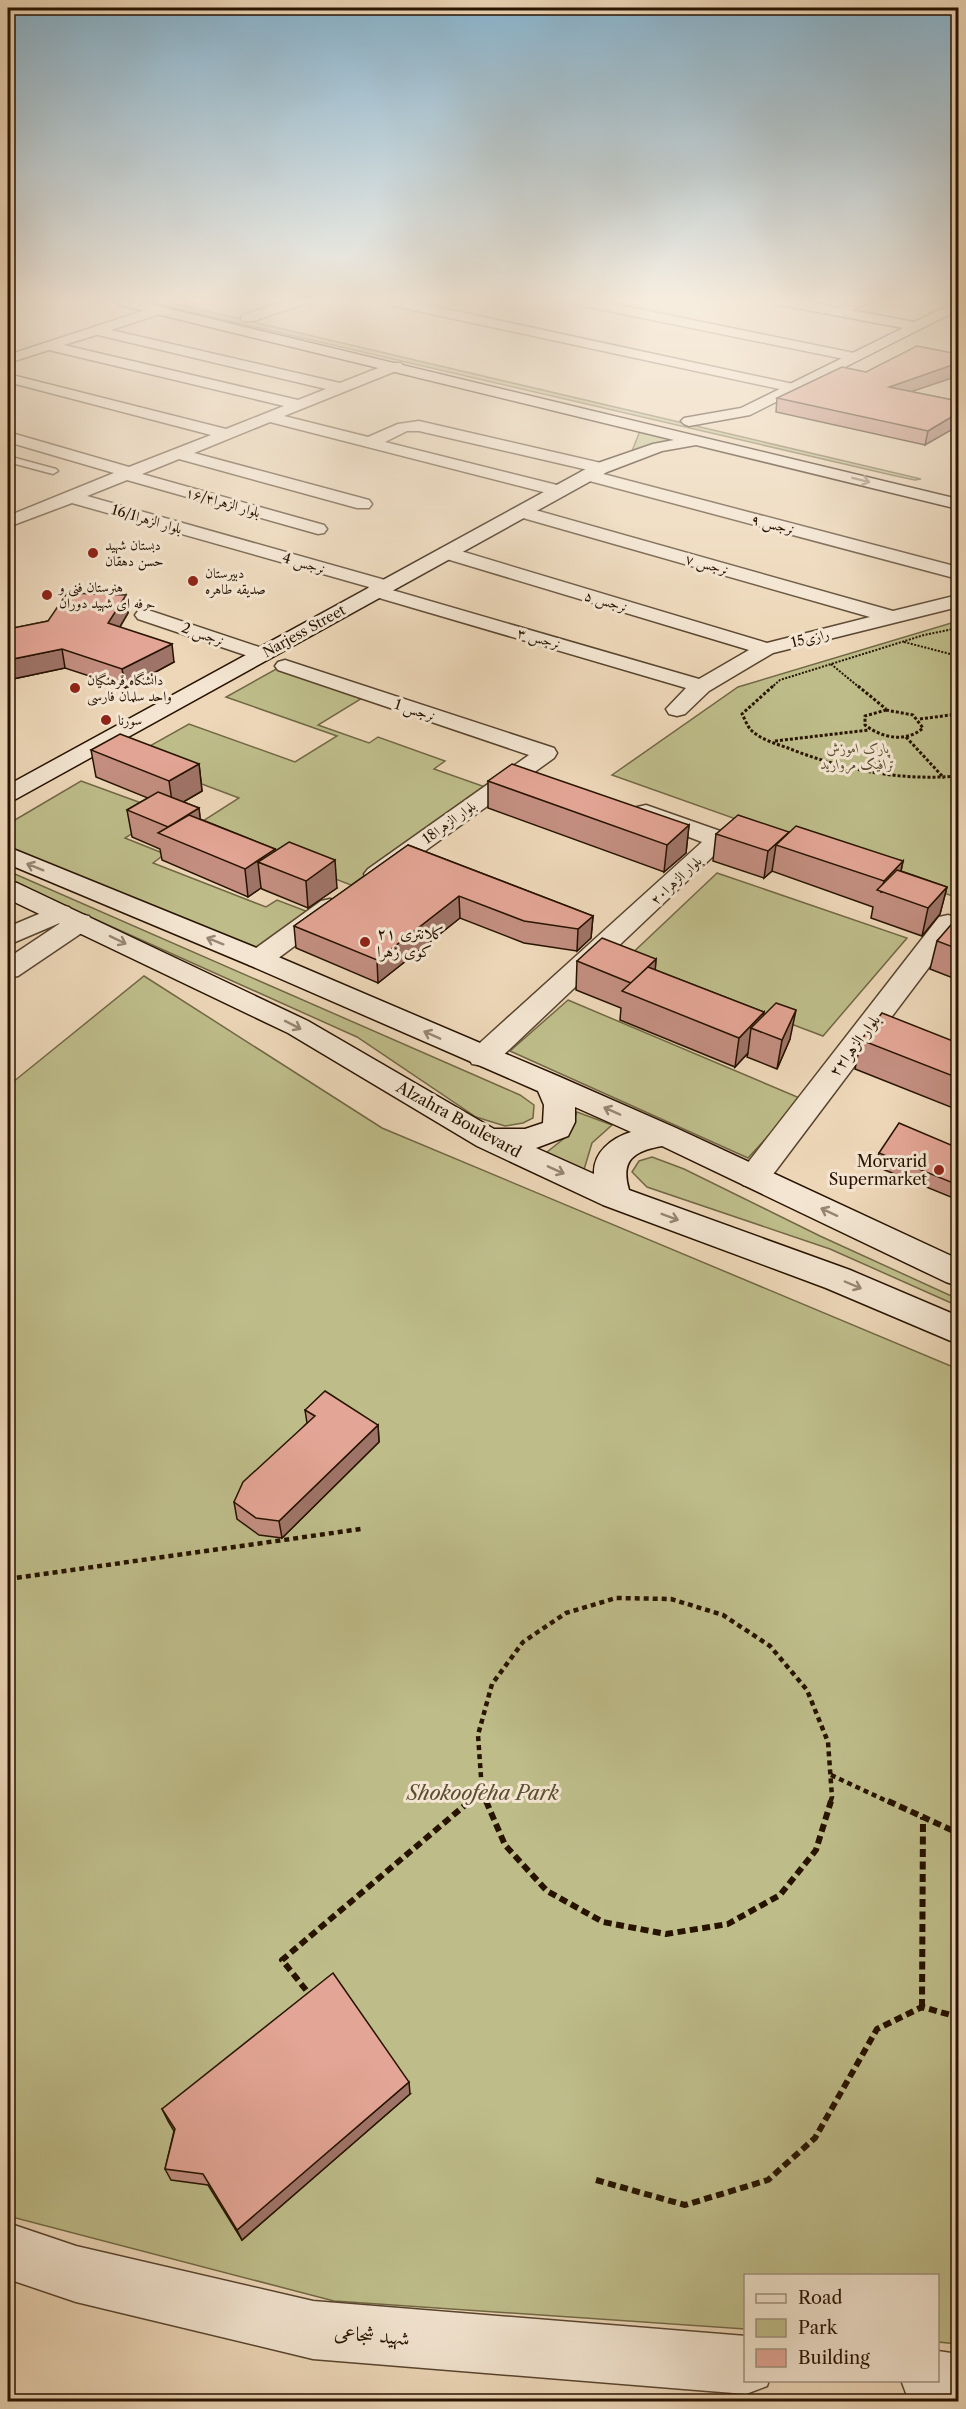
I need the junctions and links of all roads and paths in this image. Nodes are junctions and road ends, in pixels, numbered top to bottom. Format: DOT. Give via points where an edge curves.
graph roads {
  1 [pos="147,413"];
  2 [pos="278,413"];
  3 [pos="586,413"];
  4 [pos="732,413"];
  5 [pos="744,413"];
  6 [pos="269,417"];
  7 [pos="600,417"];
  8 [pos="227,434"];
  9 [pos="8,436"];
  10 [pos="699,441"];
  11 [pos="376,445"];
  12 [pos="180,454"];
  13 [pos="8,459"];
  14 [pos="52,471"];
  15 [pos="595,472"];
  16 [pos="129,474"];
  17 [pos="934,479"];
  18 [pos="559,491"];
  19 [pos="913,493"];
  20 [pos="71,497"];
  21 [pos="363,504"];
  22 [pos="958,504"];
  23 [pos="522,512"];
  24 [pos="8,522"];
  25 [pos="318,529"];
  26 [pos="223,540"];
  27 [pos="447,553"];
  28 [pos="958,573"];
  29 [pos="381,589"];
  30 [pos="958,601"];
  31 [pos="145,615"];
  32 [pos="892,617"];
  33 [pos="958,628"];
  34 [pos="904,642"];
  35 [pos="766,649"];
  36 [pos="261,654"];
  37 [pos="958,656"];
  38 [pos="831,664"];
  39 [pos="285,666"];
  40 [pos="701,686"];
  41 [pos="677,709"];
  42 [pos="886,710"];
  43 [pos="958,714"];
  44 [pos="919,719"];
  45 [pos="869,730"];
  46 [pos="906,736"];
  47 [pos="772,742"];
  48 [pos="546,753"];
  49 [pos="523,769"];
  50 [pos="958,776"];
  51 [pos="944,778"];
  52 [pos="555,780"];
  53 [pos="8,794"];
  54 [pos="620,803"];
  55 [pos="8,855"];
  56 [pos="8,889"];
  57 [pos="70,917"];
  58 [pos="958,927"];
  59 [pos="8,937"];
  60 [pos="259,959"];
  61 [pos="8,970"];
  62 [pos="483,1057"];
  63 [pos="549,1084"];
  64 [pos="665,1135"];
  65 [pos="488,1139"];
  66 [pos="754,1177"];
  67 [pos="615,1197"];
  68 [pos="958,1273"];
  69 [pos="958,1331"];
  70 [pos="361,1529"];
  71 [pos="8,1579"];
  72 [pos="831,1774"];
  73 [pos="482,1791"];
  74 [pos="923,1817"];
  75 [pos="958,1833"];
  76 [pos="306,1990"];
  77 [pos="922,2007"];
  78 [pos="958,2017"];
  79 [pos="596,2180"];
  80 [pos="8,2251"];
  81 [pos="744,2365"];
  82 [pos="939,2381"];
  83 [pos="958,2383"];
  1 -- 8 [label="street"];
  2 -- 6 [label="street"];
  3 -- 7 [label="street"];
  4 -- 5 [label="street" via="683,419 735,432"];
  6 -- 8 [label="street"];
  6 -- 11 [label="street"];
  7 -- 10 [label="street"];
  7 -- 15 [label="street" via="617,440"];
  8 -- 12 [label="street"];
  9 -- 16 [label="street, بلوار الزهرا۱۶/۳"];
  10 -- 15 [label="street, Narjess Street" via="660,447"];
  10 -- 19 [label="street, one-way"];
  11 -- 15 [label="street, نرجس ۹" via="404,427 419,426"];
  11 -- 18 [label="street"];
  12 -- 16 [label="street"];
  12 -- 21 [label="street"];
  13 -- 14 [label="lane"];
  15 -- 18 [label="street, Narjess Street"];
  15 -- 28 [label="street, نرجس ۹"];
  16 -- 20 [label="street"];
  16 -- 25 [label="street, بلوار الزهرا۱۶/۳"];
  17 -- 19 [label="street"];
  18 -- 23 [label="street, Narjess Street"];
  19 -- 22 [label="street"];
  20 -- 24 [label="street"];
  20 -- 26 [label="street, بلوار الزهرا16/1"];
  23 -- 27 [label="street, Narjess Street"];
  23 -- 32 [label="street, نرجس ۷"];
  26 -- 29 [label="street, 4 نرجس"];
  27 -- 29 [label="street, Narjess Street"];
  27 -- 35 [label="street, نرجس ۵"];
  29 -- 36 [label="street, Narjess Street"];
  29 -- 40 [label="street, نرجس ۳"];
  30 -- 32 [label="street, 15رازی"];
  31 -- 36 [label="street, 2 نرجس"];
  32 -- 35 [label="street, 15رازی"];
  33 -- 34 [label="path"];
  34 -- 37 [label="path"];
  34 -- 38 [label="path"];
  35 -- 40 [label="street, 15رازی"];
  36 -- 53 [label="street, Narjess Street"];
  38 -- 42 [label="path"];
  38 -- 47 [label="path" via="780,680 742,714 750,729"];
  39 -- 48 [label="street, 1 نرجس"];
  40 -- 41 [label="street, 15رازی"];
  42 -- 44 [label="path" via="905,712"];
  42 -- 45 [label="path" via="865,716 863,721"];
  43 -- 44 [label="path"];
  44 -- 46 [label="path" via="922,728"];
  45 -- 46 [label="path" via="886,736"];
  45 -- 47 [label="path"];
  46 -- 51 [label="path"];
  47 -- 51 [label="path" via="865,773"];
  48 -- 49 [label="street, 18بلوار الزهرا"];
  49 -- 52 [label="street"];
  49 -- 60 [label="street, 18بلوار الزهرا"];
  50 -- 51 [label="path"];
  54 -- 62 [label="street, بلوار الزهرا۲۰" via="705,833 714,837 714,844"];
  60 -- 55 [label="street, one-way"];
  56 -- 57 [label="street, Alzahra Boulevard"];
  57 -- 59 [label="street"];
  57 -- 61 [label="street"];
  57 -- 65 [label="street, Alzahra Boulevard, one-way" via="298,1027"];
  58 -- 66 [label="street, بلوار الزهرا۲۲" via="948,923"];
  62 -- 60 [label="street, one-way"];
  62 -- 63 [label="street"];
  64 -- 63 [label="street, one-way"];
  63 -- 65 [label="street" via="561,1102 557,1129 527,1140"];
  64 -- 66 [label="street"];
  64 -- 67 [label="street" via="632,1143 615,1155 608,1174"];
  65 -- 67 [label="street, Alzahra Boulevard, one-way"];
  68 -- 66 [label="street, one-way"];
  67 -- 69 [label="street, Alzahra Boulevard, one-way" via="838,1279"];
  70 -- 71 [label="path"];
  72 -- 73 [label="path" via="832,1797 816,1850 780,1895 728,1924 666,1934 603,1922 547,1891 505,1845"];
  72 -- 73 [label="path" via="828,1742 807,1690 770,1646 723,1615 671,1599 616,1598 566,1613 523,1642 492,1684 478,1735"];
  72 -- 74 [label="path"];
  73 -- 76 [label="path" via="282,1959"];
  74 -- 75 [label="path"];
  74 -- 77 [label="path"];
  77 -- 78 [label="path"];
  77 -- 79 [label="path" via="878,2029 814,2138 768,2180 685,2205"];
  80 -- 81 [label="street, شهید شجاعی" via="76,2274 313,2330"];
  82 -- 83 [label="street"];
}
